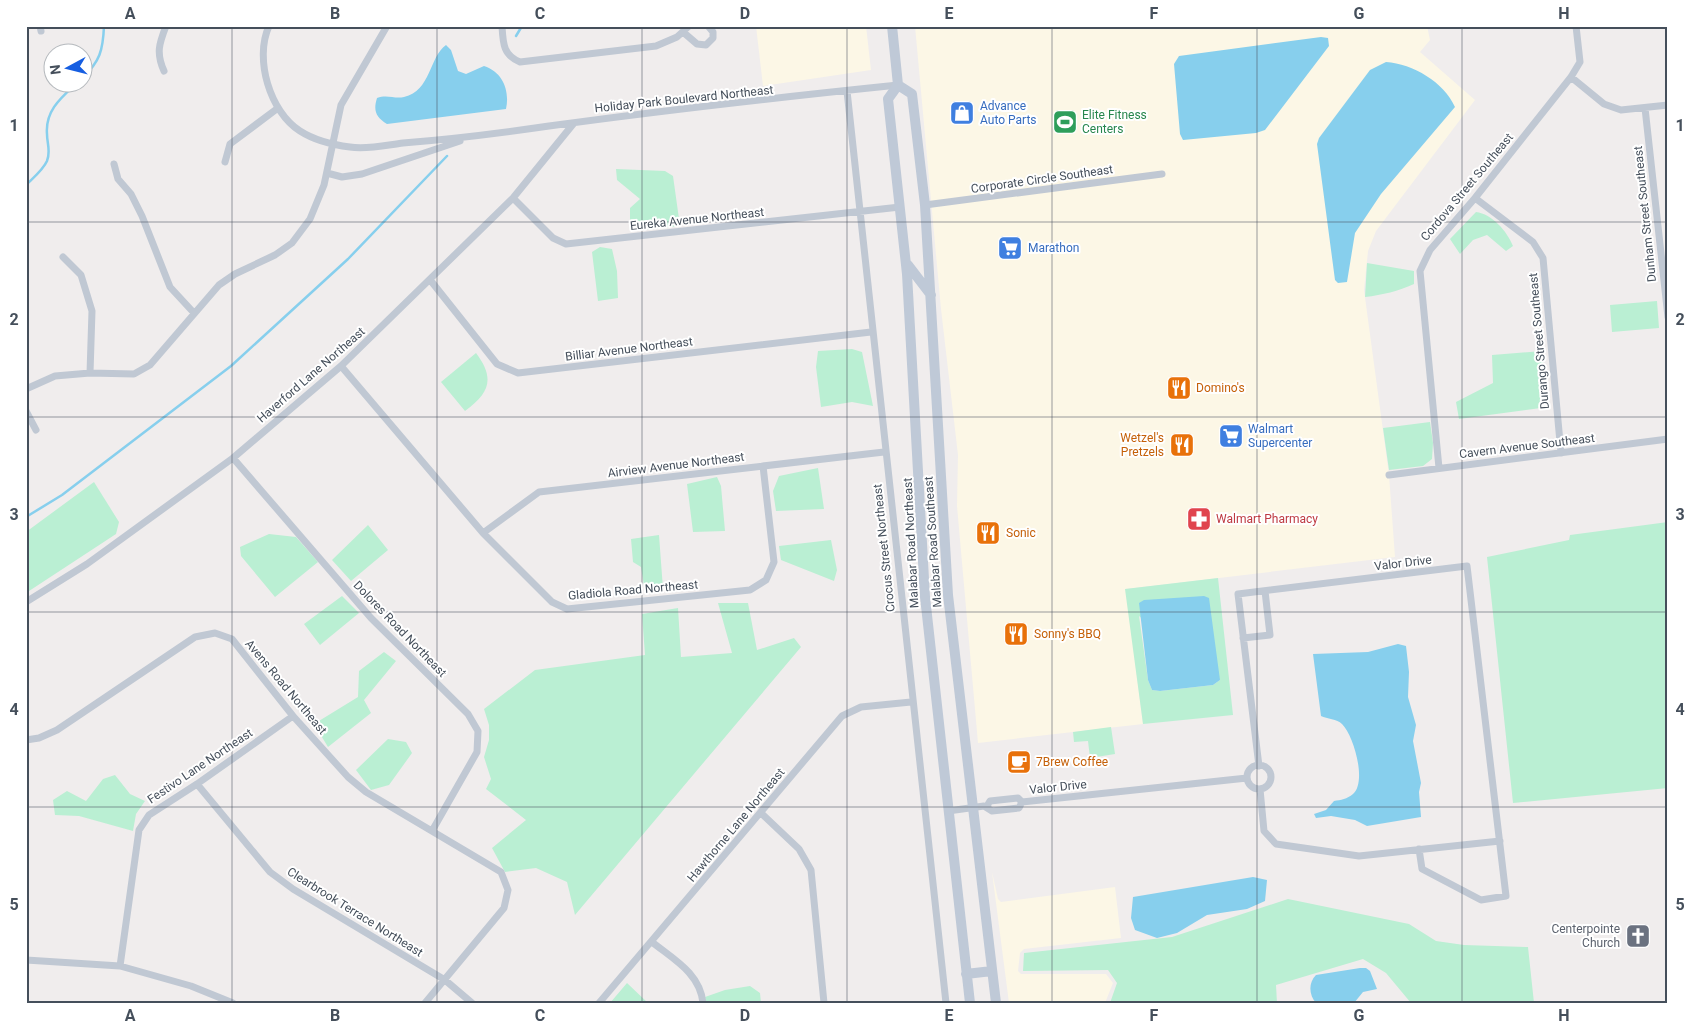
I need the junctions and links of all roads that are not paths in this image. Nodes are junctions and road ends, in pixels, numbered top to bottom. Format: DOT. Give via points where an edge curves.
graph roads {
  1 [pos="166,26"];
  2 [pos="269,26"];
  3 [pos="387,26"];
  4 [pos="502,26"];
  5 [pos="689,26"];
  6 [pos="708,26"];
  7 [pos="892,26"];
  8 [pos="1576,26"];
  9 [pos="683,32"];
  10 [pos="164,71"];
  11 [pos="1571,77"];
  12 [pos="898,85"];
  13 [pos="847,91"];
  14 [pos="1668,105"];
  15 [pos="278,108"];
  16 [pos="1645,108"];
  17 [pos="574,123"];
  18 [pos="472,137"];
  19 [pos="332,143"];
  20 [pos="225,162"];
  21 [pos="114,164"];
  22 [pos="327,173"];
  23 [pos="1162,174"];
  24 [pos="513,198"];
  25 [pos="1475,198"];
  26 [pos="925,205"];
  27 [pos="900,207"];
  28 [pos="861,212"];
  29 [pos="63,257"];
  30 [pos="906,262"];
  31 [pos="430,281"];
  32 [pos="931,294"];
  33 [pos="194,314"];
  34 [pos="1668,317"];
  35 [pos="871,332"];
  36 [pos="341,366"];
  37 [pos="90,373"];
  38 [pos="27,386"];
  39 [pos="26,411"];
  40 [pos="36,430"];
  41 [pos="1668,439"];
  42 [pos="884,452"];
  43 [pos="1561,453"];
  44 [pos="233,458"];
  45 [pos="763,466"];
  46 [pos="1439,468"];
  47 [pos="1389,475"];
  48 [pos="483,533"];
  49 [pos="1265,591"];
  50 [pos="26,602"];
  51 [pos="1243,638"];
  52 [pos="911,702"];
  53 [pos="293,716"];
  54 [pos="26,740"];
  55 [pos="1259,766"];
  56 [pos="1247,778"];
  57 [pos="197,784"];
  58 [pos="1260,790"];
  59 [pos="972,808"];
  60 [pos="948,811"];
  61 [pos="761,813"];
  62 [pos="432,831"];
  63 [pos="1500,841"];
  64 [pos="1419,850"];
  65 [pos="652,942"];
  66 [pos="26,960"];
  67 [pos="120,966"];
  68 [pos="992,971"];
  69 [pos="966,974"];
  70 [pos="445,980"];
  71 [pos="232,1003"];
  72 [pos="425,1003"];
  73 [pos="472,1003"];
  74 [pos="599,1003"];
  75 [pos="702,1003"];
  76 [pos="824,1003"];
  77 [pos="946,1003"];
  78 [pos="970,1003"];
  79 [pos="996,1003"];
  1 -- 10 [label="street" via="158,47 158,58"];
  2 -- 15 [label="street, Holiday Park Boulevard Northeast" via="263,60 267,84"];
  3 -- 19 [label="street" via="341,105"];
  4 -- 9 [label="street" via="504,49 511,58 520,62 656,46"];
  5 -- 9 [label="street"];
  6 -- 9 [label="street" via="713,38 706,45 697,44"];
  7 -- 12 [label="main road"];
  8 -- 11 [label="street, Cordova Street Southeast" via="1580,62"];
  11 -- 16 [label="street" via="1604,104 1621,110"];
  11 -- 25 [label="street, Cordova Street Southeast"];
  12 -- 13 [label="street, Holiday Park Boulevard Northeast"];
  12 -- 26 [label="main road, Malabar Road Southeast" via="912,94"];
  12 -- 27 [label="main road, Malabar Road Northeast" via="888,99"];
  13 -- 17 [label="street, Holiday Park Boulevard Northeast"];
  13 -- 28 [label="street, Crocus Street Northeast"];
  14 -- 16 [label="street"];
  15 -- 19 [label="street, Holiday Park Boulevard Northeast" via="300,131"];
  15 -- 20 [label="street" via="230,144"];
  16 -- 34 [label="street, Dunham Street Southeast"];
  17 -- 18 [label="street, Holiday Park Boulevard Northeast"];
  17 -- 24 [label="street, Haverford Lane Northeast"];
  18 -- 19 [label="street, Holiday Park Boulevard Northeast" via="352,148"];
  18 -- 22 [label="street, Holiday Park Boulevard Northeast" via="362,174 342,177"];
  19 -- 22 [label="street"];
  21 -- 33 [label="street" via="118,179 131,194 142,216 170,287"];
  22 -- 33 [label="street" via="310,219 292,243 219,285"];
  23 -- 26 [label="street, Corporate Circle Southeast"];
  24 -- 28 [label="street, Eureka Avenue Northeast" via="553,238 566,244"];
  24 -- 31 [label="street, Haverford Lane Northeast"];
  25 -- 43 [label="street, Durango Street Southeast" via="1533,242 1543,258"];
  25 -- 46 [label="street, Cordova Street Southeast" via="1430,250 1420,271"];
  26 -- 32 [label="main road, Malabar Road Southeast"];
  27 -- 28 [label="street, Eureka Avenue Northeast"];
  27 -- 30 [label="main road, Malabar Road Northeast"];
  28 -- 35 [label="street, Crocus Street Northeast"];
  29 -- 37 [label="street" via="81,275 92,311"];
  30 -- 32 [label="main road" via="918,282"];
  30 -- 60 [label="main road, Malabar Road Northeast" via="925,597"];
  31 -- 35 [label="street, Billiar Avenue Northeast" via="497,364 518,373"];
  31 -- 36 [label="street, Haverford Lane Northeast"];
  32 -- 59 [label="main road, Malabar Road Southeast" via="948,595"];
  33 -- 37 [label="street" via="150,365 134,374"];
  35 -- 42 [label="street, Crocus Street Northeast"];
  36 -- 44 [label="street, Haverford Lane Northeast"];
  36 -- 48 [label="street, Gladiola Road Northeast"];
  37 -- 38 [label="street" via="55,376"];
  39 -- 40 [label="street"];
  41 -- 43 [label="street, Cavern Avenue Southeast"];
  42 -- 45 [label="street, Airview Avenue Northeast"];
  42 -- 52 [label="street, Crocus Street Northeast"];
  43 -- 46 [label="street, Cavern Avenue Southeast"];
  44 -- 50 [label="street, Haverford Lane Northeast" via="87,564"];
  44 -- 62 [label="street, Dolores Road Northeast" via="371,618 468,714 478,731 477,752"];
  45 -- 48 [label="street, Airview Avenue Northeast" via="539,492"];
  45 -- 48 [label="street, Gladiola Road Northeast" via="774,562 766,580 750,590 567,609 552,602"];
  46 -- 47 [label="street, Cavern Avenue Southeast"];
  49 -- 51 [label="street, Valor Drive" via="1238,594"];
  49 -- 51 [label="street" via="1270,635"];
  49 -- 63 [label="street, Valor Drive" via="1467,566"];
  51 -- 55 [label="street, Valor Drive"];
  52 -- 61 [label="street, Hawthorne Lane Northeast" via="861,707 842,716"];
  52 -- 77 [label="street, Crocus Street Northeast"];
  53 -- 54 [label="street, Avens Road Northeast" via="232,639 215,633 195,637 57,730"];
  53 -- 57 [label="street, Festivo Lane Northeast"];
  53 -- 62 [label="street, Avens Road Northeast" via="360,787"];
  55 -- 56 [label="street" via="1252,768"];
  55 -- 58 [label="street, Valor Drive" via="1266,768 1271,778 1268,785"];
  56 -- 58 [label="street" via="1250,786"];
  56 -- 59 [label="street, Valor Drive" via="1022,802 1018,798 990,801 987,806"];
  57 -- 67 [label="street, Festivo Lane Northeast" via="149,815 139,830"];
  57 -- 70 [label="street, Clearbrook Terrace Northeast" via="270,872"];
  58 -- 64 [label="street, Valor Drive" via="1264,831 1276,844 1359,856"];
  59 -- 60 [label="street, Valor Drive"];
  59 -- 68 [label="main road, Malabar Road Southeast"];
  60 -- 69 [label="main road, Malabar Road Northeast"];
  61 -- 65 [label="street, Hawthorne Lane Northeast"];
  61 -- 76 [label="street" via="799,849 811,870"];
  62 -- 70 [label="street, Avens Road Northeast" via="501,872 508,890 504,908"];
  63 -- 64 [label="street, Valor Drive"];
  63 -- 64 [label="street, Valor Drive" via="1506,896 1481,900 1422,869"];
  65 -- 74 [label="street, Hawthorne Lane Northeast"];
  65 -- 75 [label="street" via="693,975 702,994"];
  66 -- 67 [label="street"];
  67 -- 71 [label="street" via="191,986"];
  68 -- 69 [label="main road"];
  68 -- 79 [label="main road, Malabar Road Southeast"];
  69 -- 78 [label="main road, Malabar Road Northeast"];
  70 -- 72 [label="street"];
  70 -- 73 [label="street, Clearbrook Terrace Northeast"];
}
